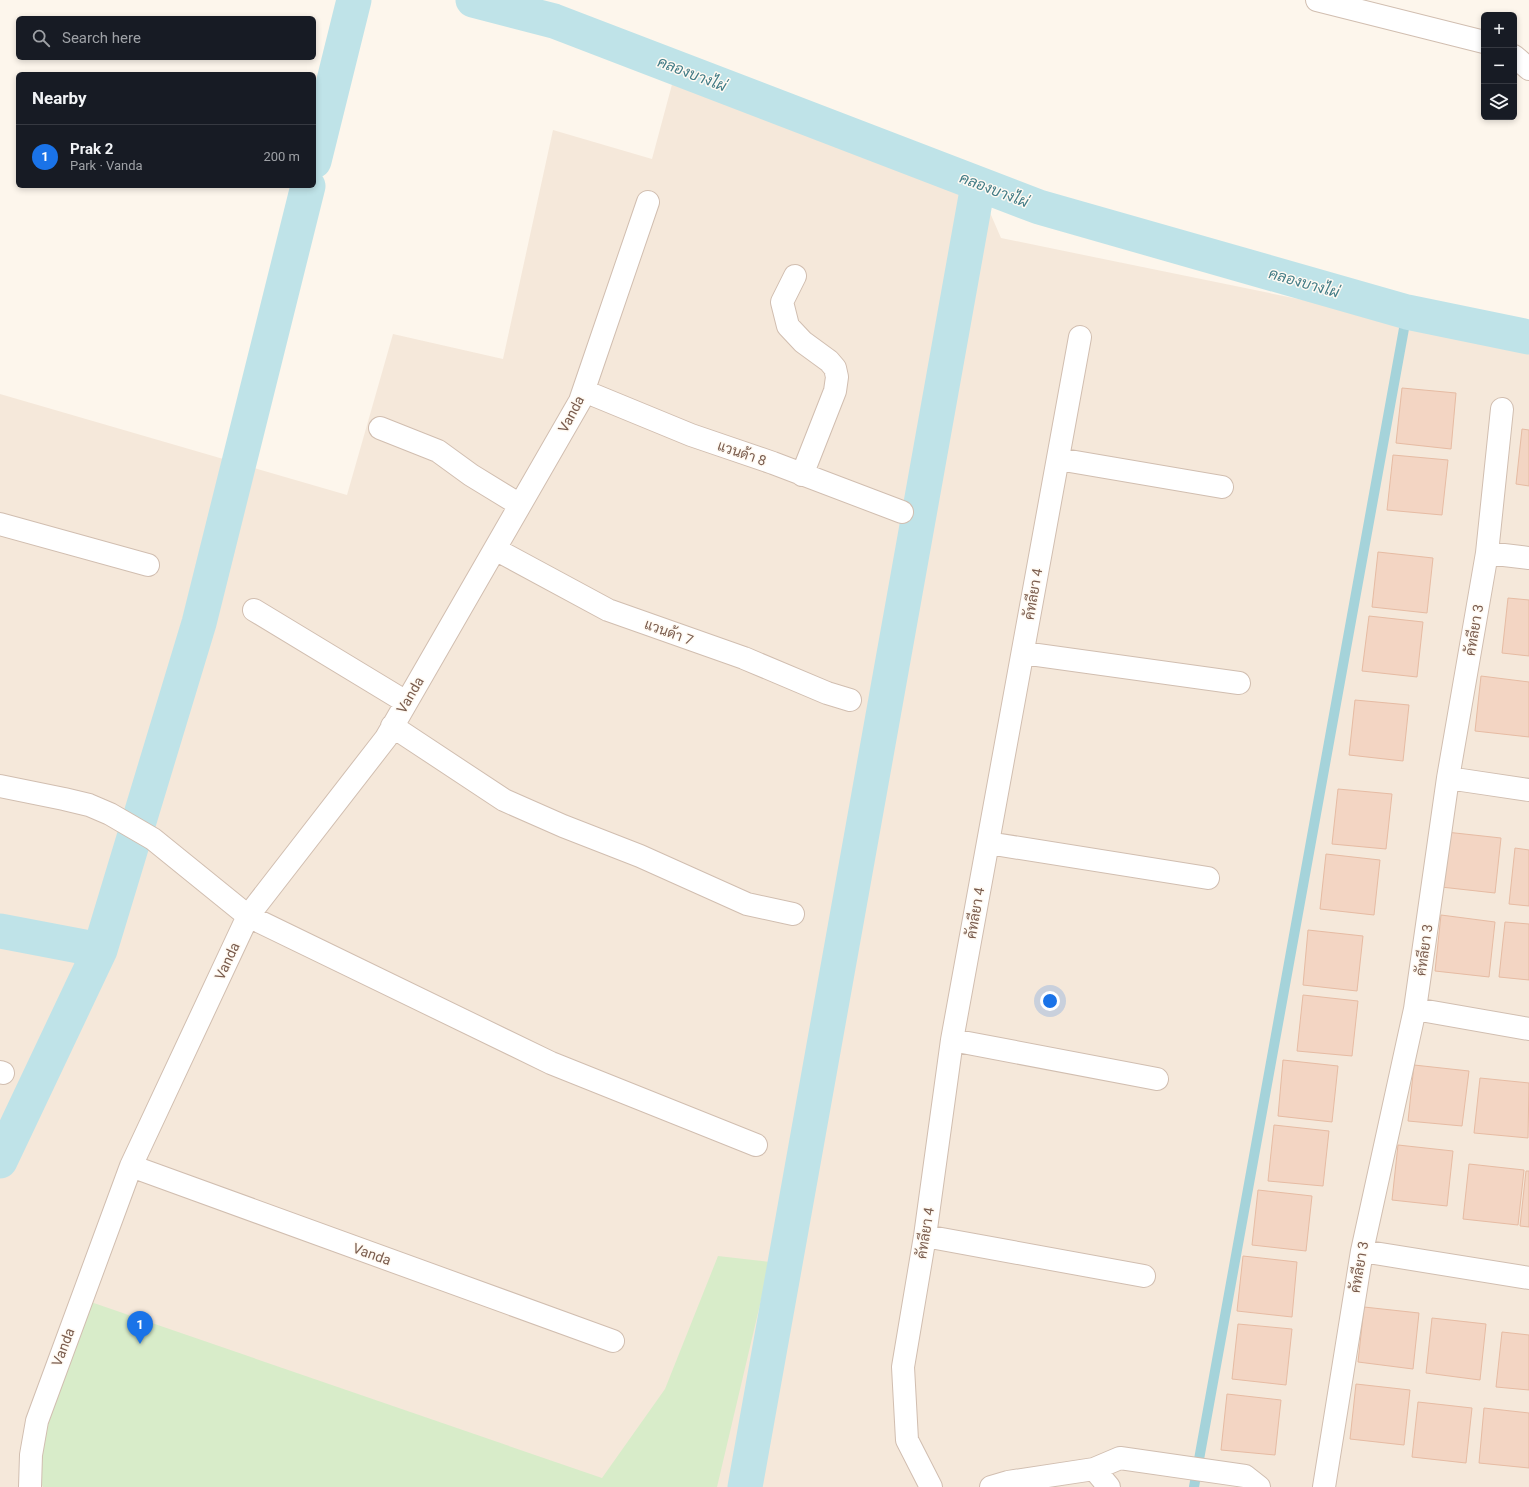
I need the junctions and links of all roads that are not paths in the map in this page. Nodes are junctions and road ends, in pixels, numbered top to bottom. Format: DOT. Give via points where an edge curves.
graph roads {
  1 [pos="1317,0"];
  2 [pos="1372,7"];
  3 [pos="1481,41"];
  4 [pos="1517,59"];
  5 [pos="1529,69"];
  6 [pos="648,202"];
  7 [pos="795,276"];
  8 [pos="1080,337"];
  9 [pos="584,391"];
  10 [pos="1502,409"];
  11 [pos="380,428"];
  12 [pos="1058,458"];
  13 [pos="802,474"];
  14 [pos="1222,487"];
  15 [pos="520,505"];
  16 [pos="902,512"];
  17 [pos="0,524"];
  18 [pos="495,550"];
  19 [pos="1487,553"];
  20 [pos="1529,558"];
  21 [pos="148,566"];
  22 [pos="254,610"];
  23 [pos="1023,653"];
  24 [pos="1239,683"];
  25 [pos="850,700"];
  26 [pos="406,702"];
  27 [pos="392,726"];
  28 [pos="1448,778"];
  29 [pos="0,786"];
  30 [pos="1529,790"];
  31 [pos="988,843"];
  32 [pos="1208,878"];
  33 [pos="793,914"];
  34 [pos="248,916"];
  35 [pos="1415,1009"];
  36 [pos="1529,1029"];
  37 [pos="952,1040"];
  38 [pos="1157,1079"];
  39 [pos="756,1145"];
  40 [pos="131,1166"];
  41 [pos="925,1236"];
  42 [pos="1362,1251"];
  43 [pos="1144,1276"];
  44 [pos="1529,1278"];
  45 [pos="613,1341"];
  46 [pos="1094,1469"];
  47 [pos="1252,1482"];
  48 [pos="30,1487"];
  49 [pos="931,1487"];
  50 [pos="991,1487"];
  51 [pos="1109,1487"];
  52 [pos="1324,1487"];
  1 -- 2 [label="street"];
  2 -- 3 [label="street"];
  4 -- 5 [label="street"];
  6 -- 9 [label="street, Vanda"];
  7 -- 13 [label="street" via="782,302 788,326 803,342 829,361 835,368 837,377 835,391"];
  8 -- 12 [label="street, คัทลียา 4"];
  9 -- 13 [label="street, แวนด้า 8" via="691,435"];
  9 -- 15 [label="street, Vanda"];
  10 -- 19 [label="street, คัทลียา 3"];
  11 -- 15 [label="street" via="438,451"];
  12 -- 14 [label="street"];
  12 -- 23 [label="street, คัทลียา 4"];
  13 -- 16 [label="street, แวนด้า 8"];
  15 -- 18 [label="street, Vanda"];
  17 -- 21 [label="street"];
  18 -- 25 [label="street, แวนด้า 7" via="608,610 744,658"];
  18 -- 26 [label="street, Vanda"];
  19 -- 20 [label="street"];
  19 -- 28 [label="street, คัทลียา 3"];
  22 -- 26 [label="street"];
  23 -- 24 [label="street"];
  23 -- 31 [label="street, คัทลียา 4"];
  26 -- 27 [label="street, Vanda"];
  27 -- 33 [label="street" via="504,800 640,856 747,904"];
  27 -- 34 [label="street, Vanda" via="386,738"];
  28 -- 30 [label="street"];
  28 -- 35 [label="street, คัทลียา 3"];
  29 -- 34 [label="street" via="90,805 110,814 153,839"];
  31 -- 32 [label="street"];
  31 -- 37 [label="street, คัทลียา 4"];
  34 -- 39 [label="street" via="551,1063"];
  34 -- 40 [label="street, Vanda"];
  35 -- 36 [label="street"];
  35 -- 42 [label="street, คัทลียา 3"];
  37 -- 38 [label="street"];
  37 -- 41 [label="street, คัทลียา 4"];
  40 -- 45 [label="street, Vanda"];
  40 -- 48 [label="street, Vanda" via="37,1421 31,1455"];
  41 -- 43 [label="street"];
  41 -- 49 [label="street, คัทลียา 4" via="902,1367 907,1440"];
  42 -- 44 [label="street"];
  42 -- 52 [label="street, คัทลียา 3"];
  46 -- 47 [label="street" via="1120,1458"];
  46 -- 50 [label="street"];
  46 -- 51 [label="street"];
}
